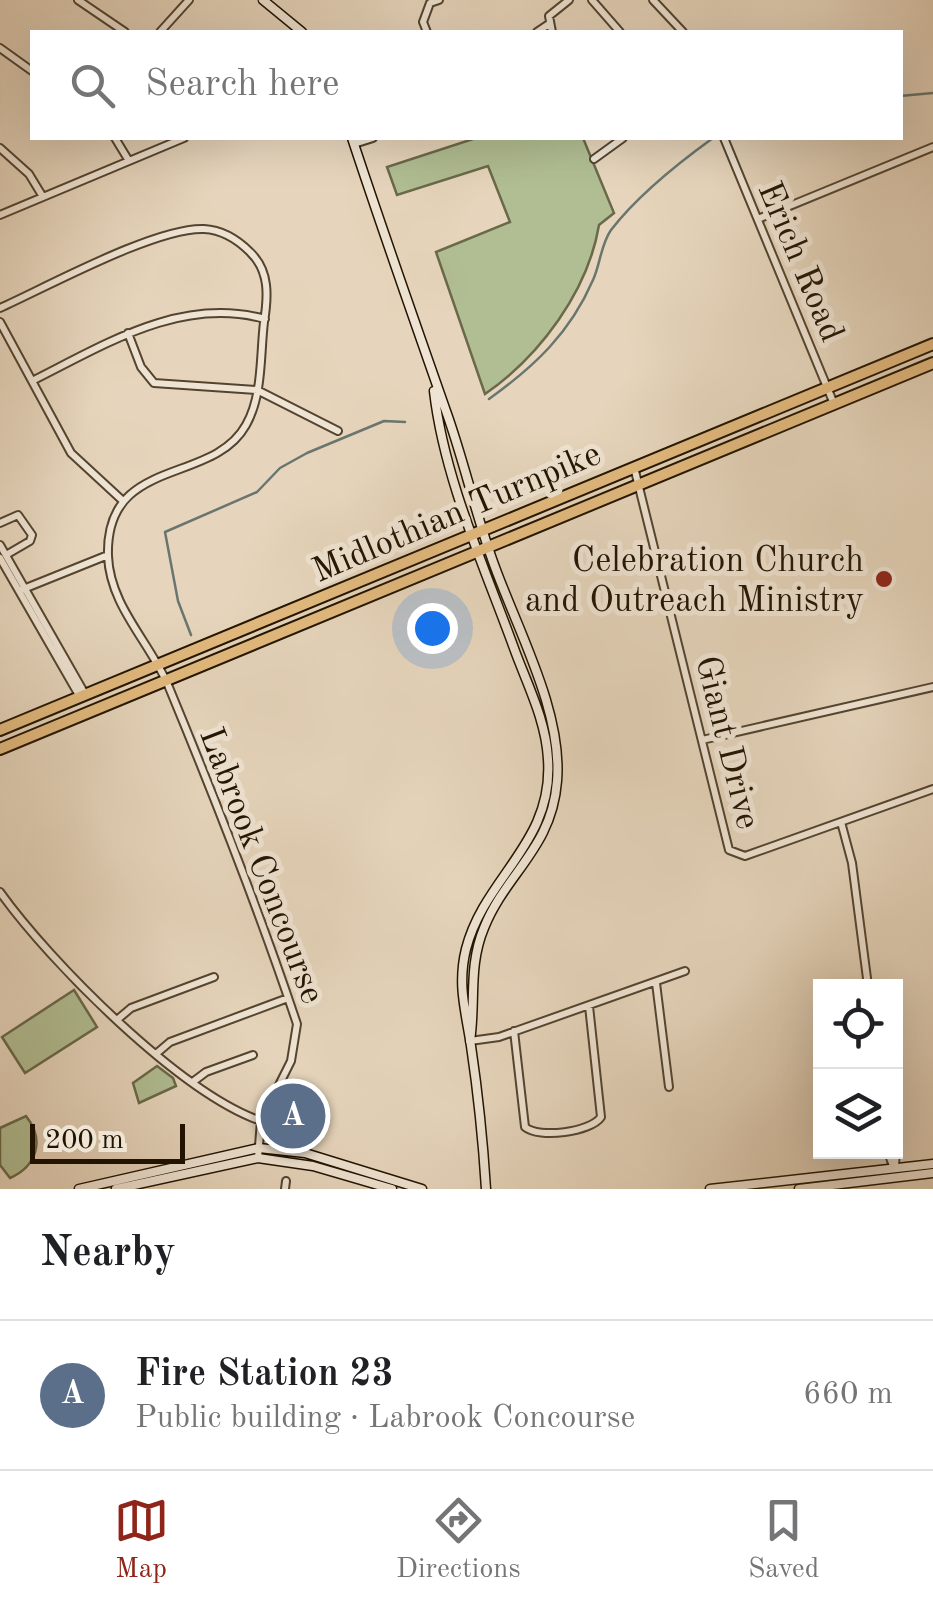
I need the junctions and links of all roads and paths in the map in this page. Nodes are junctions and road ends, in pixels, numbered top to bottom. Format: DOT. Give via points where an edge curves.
graph roads {
  1 [pos="78,0"];
  2 [pos="188,0"];
  3 [pos="263,0"];
  4 [pos="439,0"];
  5 [pos="570,0"];
  6 [pos="592,0"];
  7 [pos="653,0"];
  8 [pos="551,28"];
  9 [pos="123,30"];
  10 [pos="162,30"];
  11 [pos="300,30"];
  12 [pos="427,30"];
  13 [pos="618,30"];
  14 [pos="681,30"];
  15 [pos="0,48"];
  16 [pos="30,69"];
  17 [pos="116,140"];
  18 [pos="179,140"];
  19 [pos="620,140"];
  20 [pos="725,140"];
  21 [pos="353,141"];
  22 [pos="933,147"];
  23 [pos="0,148"];
  24 [pos="594,159"];
  25 [pos="130,161"];
  26 [pos="43,198"];
  27 [pos="0,215"];
  28 [pos="758,219"];
  29 [pos="0,308"];
  30 [pos="264,320"];
  31 [pos="0,322"];
  32 [pos="128,333"];
  33 [pos="933,344"];
  34 [pos="933,363"];
  35 [pos="32,381"];
  36 [pos="828,387"];
  37 [pos="258,390"];
  38 [pos="834,404"];
  39 [pos="338,431"];
  40 [pos="634,467"];
  41 [pos="641,483"];
  42 [pos="123,502"];
  43 [pos="0,523"];
  44 [pos="477,532"];
  45 [pos="0,545"];
  46 [pos="483,549"];
  47 [pos="108,555"];
  48 [pos="2,557"];
  49 [pos="22,589"];
  50 [pos="157,665"];
  51 [pos="166,680"];
  52 [pos="933,687"];
  53 [pos="83,696"];
  54 [pos="0,730"];
  55 [pos="702,740"];
  56 [pos="0,749"];
  57 [pos="933,789"];
  58 [pos="841,822"];
  59 [pos="0,892"];
  60 [pos="685,971"];
  61 [pos="214,977"];
  62 [pos="867,979"];
  63 [pos="656,983"];
  64 [pos="288,998"];
  65 [pos="590,1006"];
  66 [pos="118,1019"];
  67 [pos="514,1031"];
  68 [pos="470,1040"];
  69 [pos="157,1053"];
  70 [pos="254,1055"];
  71 [pos="194,1081"];
  72 [pos="670,1086"];
  73 [pos="261,1122"];
  74 [pos="258,1153"];
  75 [pos="890,1159"];
  76 [pos="896,1159"];
  77 [pos="933,1164"];
  78 [pos="895,1173"];
  79 [pos="933,1173"];
  80 [pos="861,1181"];
  81 [pos="769,1186"];
  82 [pos="391,1187"];
  83 [pos="78,1189"];
  84 [pos="116,1189"];
  85 [pos="422,1189"];
  86 [pos="486,1189"];
  87 [pos="710,1189"];
  88 [pos="799,1189"];
  1 -- 9 [label="street"];
  2 -- 10 [label="street"];
  3 -- 11 [label="street"];
  4 -- 12 [label="street" via="430,3"];
  5 -- 8 [label="street" via="552,11"];
  6 -- 13 [label="street"];
  7 -- 14 [label="street"];
  15 -- 16 [label="street"];
  17 -- 25 [label="street"];
  18 -- 25 [label="street"];
  19 -- 24 [label="street"];
  20 -- 28 [label="street, Erich Road"];
  21 -- 44 [label="street"];
  22 -- 28 [label="street"];
  23 -- 26 [label="street" via="29,174"];
  25 -- 26 [label="street"];
  26 -- 27 [label="street"];
  28 -- 36 [label="street, Erich Road"];
  29 -- 30 [label="street" via="168,236 203,229 233,236 255,256 270,294"];
  30 -- 32 [label="street" via="232,310 194,312"];
  30 -- 37 [label="street"];
  31 -- 35 [label="street"];
  32 -- 35 [label="street"];
  32 -- 37 [label="street" via="154,383"];
  33 -- 36 [label="main road, Midlothian Turnpike"];
  34 -- 38 [label="main road, Midlothian Turnpike"];
  35 -- 42 [label="street" via="71,453"];
  36 -- 38 [label="street, Erich Road"];
  36 -- 40 [label="main road, Midlothian Turnpike"];
  37 -- 39 [label="street"];
  37 -- 42 [label="street" via="245,427 232,439 142,484"];
  38 -- 41 [label="main road, Midlothian Turnpike"];
  40 -- 41 [label="street, Giant Drive"];
  40 -- 44 [label="main road, Midlothian Turnpike"];
  41 -- 46 [label="main road, Midlothian Turnpike"];
  41 -- 55 [label="street, Giant Drive"];
  42 -- 47 [label="street"];
  43 -- 48 [label="street" via="18,515 32,535"];
  44 -- 46 [label="street"];
  44 -- 50 [label="main road, Midlothian Turnpike"];
  45 -- 48 [label="street"];
  46 -- 51 [label="main road, Midlothian Turnpike"];
  46 -- 68 [label="street" via="537,694 547,749 546,794 532,837 484,905 470,939 461,994"];
  47 -- 49 [label="street"];
  47 -- 50 [label="street, Labrook Concourse" via="120,601"];
  48 -- 49 [label="street"];
  49 -- 53 [label="street"];
  50 -- 51 [label="street, Labrook Concourse"];
  50 -- 53 [label="main road, Midlothian Turnpike"];
  51 -- 56 [label="main road, Midlothian Turnpike"];
  51 -- 64 [label="street, Labrook Concourse"];
  52 -- 55 [label="street"];
  53 -- 54 [label="main road, Midlothian Turnpike"];
  55 -- 58 [label="street, Giant Drive" via="733,854 745,856"];
  57 -- 58 [label="street"];
  58 -- 62 [label="street"];
  59 -- 66 [label="street"];
  60 -- 63 [label="street"];
  61 -- 66 [label="street"];
  63 -- 65 [label="street"];
  63 -- 72 [label="street"];
  64 -- 69 [label="street" via="170,1042"];
  64 -- 73 [label="street, Labrook Concourse" via="296,1048"];
  65 -- 67 [label="street"];
  65 -- 67 [label="street" via="601,1117 594,1126 539,1133 525,1127"];
  66 -- 69 [label="street"];
  67 -- 68 [label="street"];
  68 -- 86 [label="street"];
  69 -- 71 [label="street"];
  70 -- 71 [label="street"];
  71 -- 73 [label="street"];
  73 -- 74 [label="street"];
  74 -- 82 [label="street"];
  74 -- 83 [label="street"];
  74 -- 84 [label="street"];
  75 -- 78 [label="street"];
  76 -- 78 [label="street"];
  77 -- 78 [label="street"];
  78 -- 79 [label="street"];
  78 -- 80 [label="street"];
  80 -- 81 [label="street"];
  80 -- 88 [label="street"];
  81 -- 87 [label="street"];
  82 -- 85 [label="street"];
}
